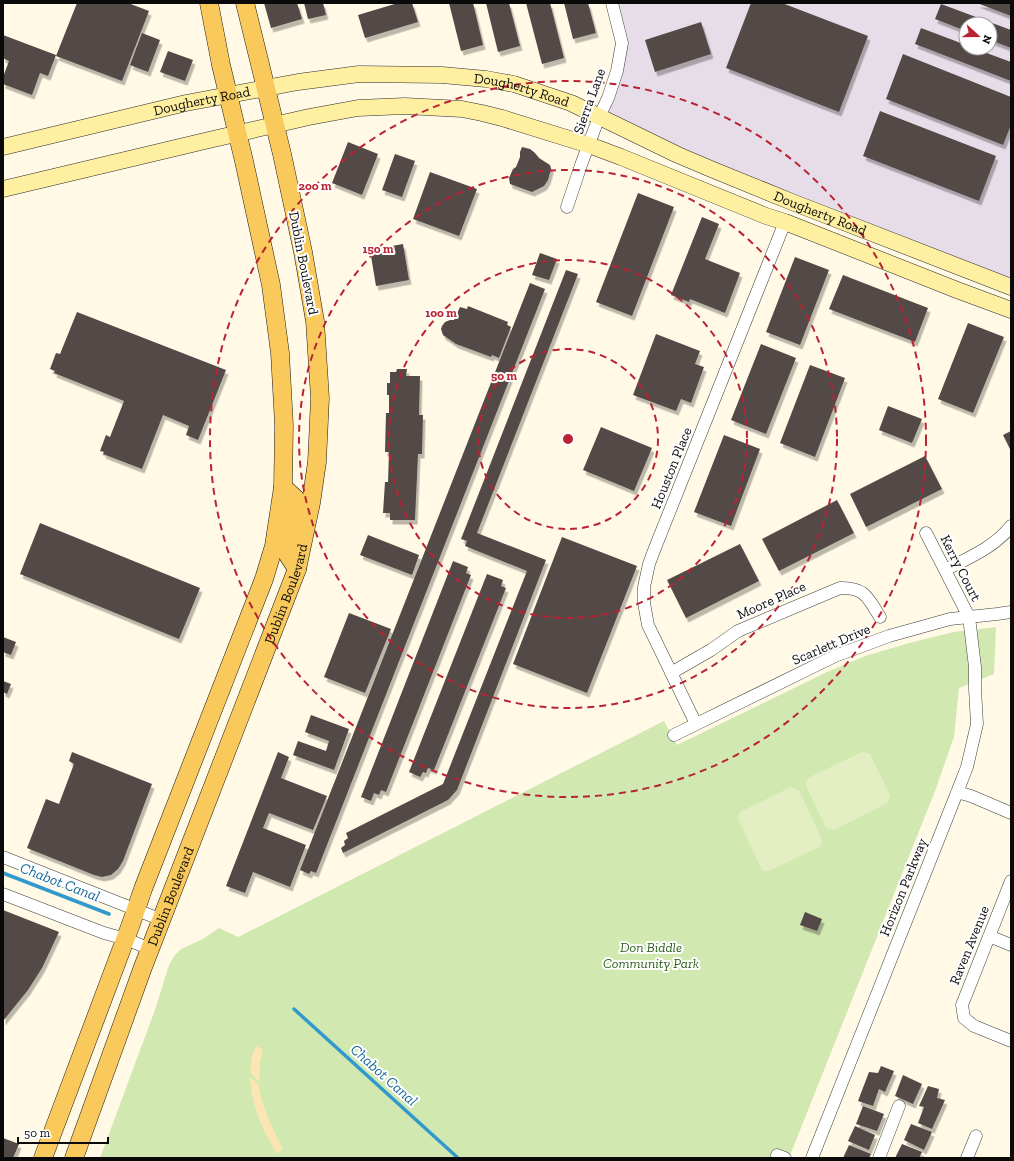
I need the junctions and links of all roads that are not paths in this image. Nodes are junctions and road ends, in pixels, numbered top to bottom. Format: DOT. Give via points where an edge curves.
graph roads {
  1 [pos="209,3"];
  2 [pos="246,3"];
  3 [pos="612,3"];
  4 [pos="266,88"];
  5 [pos="228,95"];
  6 [pos="599,116"];
  7 [pos="275,125"];
  8 [pos="238,133"];
  9 [pos="589,145"];
  10 [pos="3,147"];
  11 [pos="3,189"];
  12 [pos="706,192"];
  13 [pos="774,194"];
  14 [pos="567,206"];
  15 [pos="785,222"];
  16 [pos="902,268"];
  17 [pos="987,278"];
  18 [pos="1011,287"];
  19 [pos="1011,310"];
  20 [pos="283,487"];
  21 [pos="1011,526"];
  22 [pos="926,533"];
  23 [pos="297,569"];
  24 [pos="945,570"];
  25 [pos="1011,612"];
  26 [pos="880,617"];
  27 [pos="969,617"];
  28 [pos="671,673"];
  29 [pos="696,724"];
  30 [pos="674,735"];
  31 [pos="957,792"];
  32 [pos="1011,813"];
  33 [pos="3,856"];
  34 [pos="1011,881"];
  35 [pos="3,894"];
  36 [pos="136,909"];
  37 [pos="162,920"];
  38 [pos="989,936"];
  39 [pos="126,939"];
  40 [pos="1011,944"];
  41 [pos="150,949"];
  42 [pos="1011,1041"];
  43 [pos="899,1106"];
  44 [pos="976,1136"];
  45 [pos="43,1158"];
  46 [pos="74,1158"];
  47 [pos="812,1158"];
  48 [pos="879,1158"];
  49 [pos="967,1158"];
  1 -- 5 [label="main road, Dublin Boulevard"];
  2 -- 4 [label="main road, Dublin Boulevard"];
  3 -- 6 [label="street, Sierra Lane" via="622,43 617,71"];
  4 -- 5 [label="main road, Dougherty Road"];
  4 -- 6 [label="main road, Dougherty Road" via="359,74 486,79 533,90"];
  4 -- 7 [label="main road, Dublin Boulevard"];
  5 -- 8 [label="main road, Dublin Boulevard"];
  5 -- 10 [label="main road, Dougherty Road"];
  6 -- 9 [label="street, Sierra Lane"];
  6 -- 13 [label="main road, Dougherty Road" via="678,155"];
  7 -- 8 [label="main road, Dougherty Road"];
  7 -- 9 [label="main road, Dougherty Road" via="358,108 405,106 462,109"];
  7 -- 23 [label="main road, Dublin Boulevard" via="303,252 315,321 320,398 316,469"];
  8 -- 11 [label="main road, Dougherty Road"];
  8 -- 20 [label="main road, Dublin Boulevard" via="271,285 280,353 284,425"];
  9 -- 12 [label="main road, Dougherty Road"];
  9 -- 14 [label="street, Sierra Lane"];
  12 -- 13 [label="main road" via="725,186 751,196"];
  12 -- 15 [label="main road, Dougherty Road"];
  13 -- 17 [label="main road, Dougherty Road"];
  15 -- 16 [label="main road, Dougherty Road"];
  15 -- 28 [label="street, Houston Place" via="649,564 644,587 648,625"];
  16 -- 17 [label="main road" via="917,261 958,277"];
  16 -- 19 [label="main road, Dougherty Road"];
  17 -- 18 [label="main road, Dougherty Road"];
  20 -- 23 [label="main road" via="296,498 288,555"];
  20 -- 36 [label="main road, Dublin Boulevard" via="274,546 264,579"];
  21 -- 24 [label="street" via="991,545"];
  22 -- 24 [label="street, Kerry Court"];
  23 -- 37 [label="main road, Dublin Boulevard"];
  24 -- 27 [label="street, Kerry Court"];
  25 -- 27 [label="street, Scarlett Drive"];
  26 -- 28 [label="street, Moore Place" via="862,592 850,587 840,588 738,631 712,650"];
  27 -- 29 [label="street, Scarlett Drive" via="950,619 889,636 836,656"];
  27 -- 31 [label="street, Horizon Parkway" via="976,667 977,724 967,767"];
  28 -- 29 [label="street, Houston Place"];
  29 -- 30 [label="street, Scarlett Drive"];
  31 -- 32 [label="street"];
  31 -- 47 [label="street, Horizon Parkway"];
  33 -- 36 [label="street"];
  34 -- 38 [label="street, Raven Avenue"];
  35 -- 39 [label="street"];
  36 -- 37 [label="street"];
  36 -- 39 [label="main road, Dublin Boulevard"];
  37 -- 41 [label="main road, Dublin Boulevard"];
  38 -- 40 [label="street"];
  38 -- 42 [label="street, Raven Avenue" via="962,1005 964,1018 974,1026"];
  39 -- 41 [label="street"];
  39 -- 45 [label="main road, Dublin Boulevard"];
  41 -- 46 [label="main road, Dublin Boulevard"];
  43 -- 48 [label="street"];
  44 -- 49 [label="street"];
}
